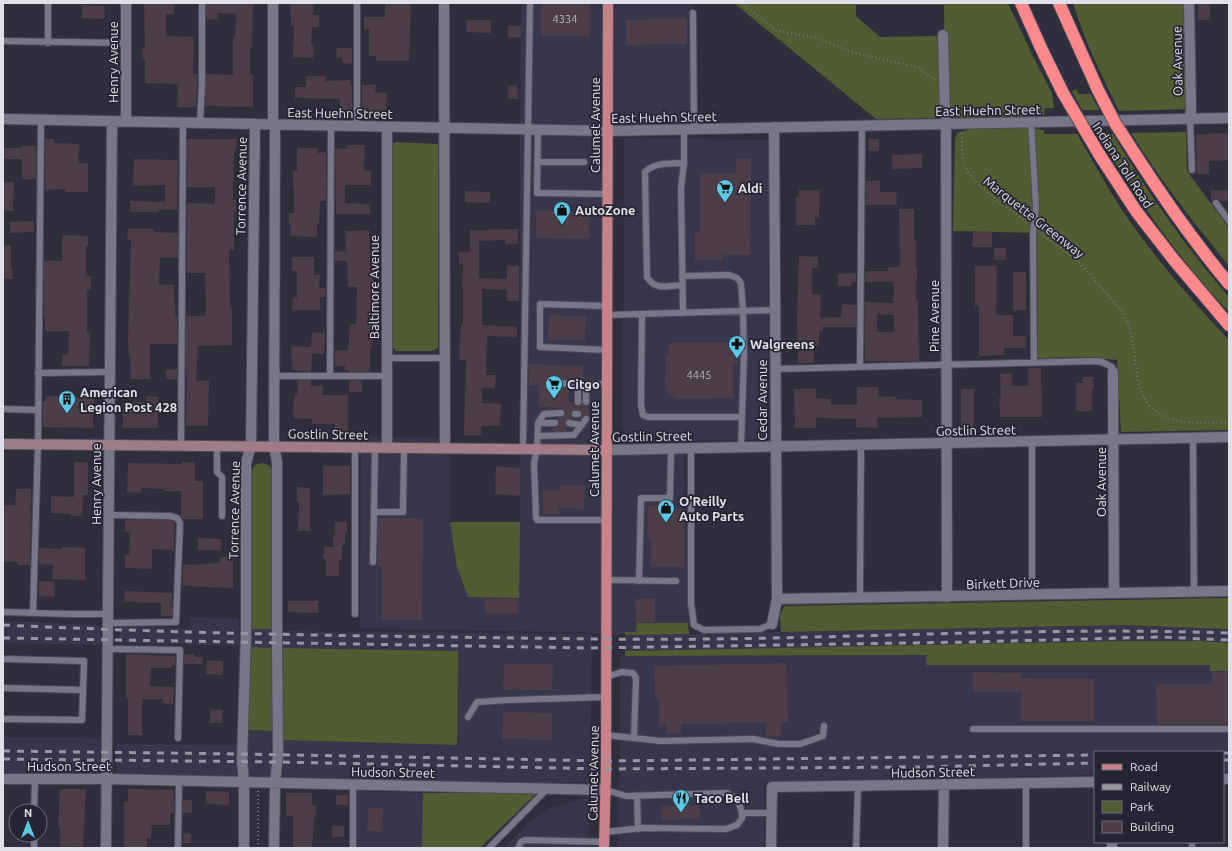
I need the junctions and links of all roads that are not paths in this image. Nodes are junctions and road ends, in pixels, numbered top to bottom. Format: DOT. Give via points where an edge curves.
graph roads {
  1 [pos="48,3"];
  2 [pos="126,3"];
  3 [pos="202,3"];
  4 [pos="273,3"];
  5 [pos="357,3"];
  6 [pos="444,3"];
  7 [pos="530,3"];
  8 [pos="608,3"];
  9 [pos="1021,3"];
  10 [pos="1058,3"];
  11 [pos="1189,3"];
  12 [pos="693,13"];
  13 [pos="942,35"];
  14 [pos="3,41"];
  15 [pos="48,42"];
  16 [pos="126,43"];
  17 [pos="1229,118"];
  18 [pos="1190,119"];
  19 [pos="3,120"];
  20 [pos="41,120"];
  21 [pos="112,121"];
  22 [pos="126,121"];
  23 [pos="183,122"];
  24 [pos="1031,122"];
  25 [pos="200,123"];
  26 [pos="255,124"];
  27 [pos="274,124"];
  28 [pos="946,124"];
  29 [pos="331,126"];
  30 [pos="357,126"];
  31 [pos="387,126"];
  32 [pos="862,126"];
  33 [pos="774,127"];
  34 [pos="444,128"];
  35 [pos="532,129"];
  36 [pos="689,129"];
  37 [pos="608,131"];
  38 [pos="537,162"];
  39 [pos="584,162"];
  40 [pos="684,163"];
  41 [pos="1192,170"];
  42 [pos="608,194"];
  43 [pos="1216,203"];
  44 [pos="1229,221"];
  45 [pos="682,276"];
  46 [pos="1229,284"];
  47 [pos="682,285"];
  48 [pos="607,310"];
  49 [pos="775,310"];
  50 [pos="743,311"];
  51 [pos="683,313"];
  52 [pos="642,314"];
  53 [pos="1229,325"];
  54 [pos="607,350"];
  55 [pos="387,358"];
  56 [pos="444,358"];
  57 [pos="1034,363"];
  58 [pos="947,365"];
  59 [pos="860,367"];
  60 [pos="775,369"];
  61 [pos="110,372"];
  62 [pos="1113,372"];
  63 [pos="38,373"];
  64 [pos="274,376"];
  65 [pos="330,376"];
  66 [pos="387,376"];
  67 [pos="555,383"];
  68 [pos="578,384"];
  69 [pos="586,384"];
  70 [pos="607,384"];
  71 [pos="578,402"];
  72 [pos="586,402"];
  73 [pos="3,409"];
  74 [pos="38,410"];
  75 [pos="561,413"];
  76 [pos="742,417"];
  77 [pos="538,423"];
  78 [pos="555,423"];
  79 [pos="568,424"];
  80 [pos="538,436"];
  81 [pos="1229,437"];
  82 [pos="1193,438"];
  83 [pos="1113,440"];
  84 [pos="1032,441"];
  85 [pos="947,443"];
  86 [pos="3,444"];
  87 [pos="38,444"];
  88 [pos="109,445"];
  89 [pos="181,445"];
  90 [pos="861,445"];
  91 [pos="217,446"];
  92 [pos="251,446"];
  93 [pos="274,446"];
  94 [pos="355,447"];
  95 [pos="375,447"];
  96 [pos="776,447"];
  97 [pos="387,448"];
  98 [pos="404,448"];
  99 [pos="444,448"];
  100 [pos="691,448"];
  101 [pos="741,448"];
  102 [pos="523,449"];
  103 [pos="671,449"];
  104 [pos="537,450"];
  105 [pos="607,450"];
  106 [pos="374,512"];
  107 [pos="109,515"];
  108 [pos="222,516"];
  109 [pos="607,520"];
  110 [pos="373,562"];
  111 [pos="607,580"];
  112 [pos="640,581"];
  113 [pos="676,581"];
  114 [pos="1229,591"];
  115 [pos="1194,592"];
  116 [pos="1114,593"];
  117 [pos="1032,595"];
  118 [pos="947,597"];
  119 [pos="860,598"];
  120 [pos="777,600"];
  121 [pos="3,612"];
  122 [pos="33,613"];
  123 [pos="355,614"];
  124 [pos="108,619"];
  125 [pos="772,624"];
  126 [pos="108,649"];
  127 [pos="3,659"];
  128 [pos="606,677"];
  129 [pos="3,688"];
  130 [pos="83,690"];
  131 [pos="606,697"];
  132 [pos="468,717"];
  133 [pos="3,719"];
  134 [pos="824,726"];
  135 [pos="973,729"];
  136 [pos="1229,729"];
  137 [pos="606,735"];
  138 [pos="178,738"];
  139 [pos="634,738"];
  140 [pos="3,779"];
  141 [pos="35,779"];
  142 [pos="106,779"];
  143 [pos="179,781"];
  144 [pos="244,782"];
  145 [pos="1094,782"];
  146 [pos="275,783"];
  147 [pos="1026,783"];
  148 [pos="353,784"];
  149 [pos="944,784"];
  150 [pos="858,786"];
  151 [pos="547,789"];
  152 [pos="606,790"];
  153 [pos="637,796"];
  154 [pos="34,803"];
  155 [pos="742,813"];
  156 [pos="771,813"];
  157 [pos="638,829"];
  158 [pos="563,841"];
  159 [pos="605,841"];
  160 [pos="106,848"];
  161 [pos="178,848"];
  162 [pos="244,848"];
  163 [pos="274,848"];
  164 [pos="353,848"];
  165 [pos="489,848"];
  166 [pos="518,848"];
  167 [pos="563,848"];
  168 [pos="771,848"];
  169 [pos="856,848"];
  170 [pos="943,848"];
  171 [pos="1026,848"];
  1 -- 15 [label="lane"];
  2 -- 16 [label="street, Henry Avenue"];
  3 -- 25 [label="lane"];
  4 -- 27 [label="street"];
  5 -- 30 [label="lane"];
  6 -- 34 [label="street"];
  7 -- 35 [label="lane"];
  8 -- 37 [label="main road, Calumet Avenue"];
  9 -- 53 [label="highway, Indiana Toll Road, bridge" via="1063,93 1099,154 1136,211"];
  10 -- 46 [label="highway, Indiana Toll Road, bridge" via="1116,123 1169,205"];
  11 -- 18 [label="street, Oak Avenue"];
  12 -- 36 [label="lane"];
  13 -- 28 [label="street, Pine Avenue"];
  14 -- 15 [label="lane"];
  15 -- 16 [label="lane"];
  16 -- 22 [label="street, Henry Avenue"];
  17 -- 18 [label="street, East Huehn Street"];
  18 -- 24 [label="street, East Huehn Street"];
  18 -- 41 [label="lane"];
  19 -- 20 [label="street, East Huehn Street"];
  20 -- 21 [label="street, East Huehn Street"];
  20 -- 63 [label="lane"];
  21 -- 22 [label="street, East Huehn Street"];
  21 -- 61 [label="street, Henry Avenue"];
  22 -- 23 [label="street, East Huehn Street"];
  23 -- 25 [label="street, East Huehn Street"];
  23 -- 89 [label="lane"];
  24 -- 28 [label="street, East Huehn Street"];
  24 -- 57 [label="lane" via="1036,207"];
  25 -- 26 [label="street, East Huehn Street"];
  26 -- 27 [label="street, East Huehn Street"];
  26 -- 92 [label="street, Torrence Avenue"];
  27 -- 29 [label="street, East Huehn Street"];
  27 -- 64 [label="street"];
  28 -- 32 [label="street, East Huehn Street"];
  28 -- 58 [label="street, Pine Avenue"];
  29 -- 30 [label="street, East Huehn Street"];
  29 -- 65 [label="lane"];
  30 -- 31 [label="street, East Huehn Street"];
  31 -- 34 [label="street, East Huehn Street"];
  31 -- 55 [label="street, Baltimore Avenue"];
  32 -- 33 [label="street, East Huehn Street"];
  32 -- 59 [label="lane"];
  33 -- 36 [label="street, East Huehn Street"];
  33 -- 49 [label="street, Cedar Avenue"];
  34 -- 35 [label="street, East Huehn Street"];
  34 -- 56 [label="street"];
  35 -- 37 [label="street, East Huehn Street"];
  35 -- 38 [label="lane"];
  35 -- 102 [label="lane"];
  36 -- 37 [label="street, East Huehn Street"];
  36 -- 40 [label="lane"];
  37 -- 42 [label="main road, Calumet Avenue"];
  38 -- 39 [label="lane"];
  38 -- 42 [label="lane" via="537,193"];
  40 -- 45 [label="lane"];
  40 -- 47 [label="lane" via="654,165 645,172 647,277 657,287"];
  42 -- 48 [label="main road, Calumet Avenue"];
  43 -- 44 [label="lane"];
  45 -- 47 [label="lane"];
  45 -- 50 [label="lane" via="729,275 737,278 741,283"];
  47 -- 51 [label="lane"];
  48 -- 52 [label="lane"];
  48 -- 54 [label="main road, Calumet Avenue"];
  48 -- 54 [label="lane" via="540,304 540,347"];
  49 -- 50 [label="lane"];
  49 -- 60 [label="street, Cedar Avenue"];
  50 -- 51 [label="lane"];
  50 -- 76 [label="lane"];
  51 -- 52 [label="lane"];
  52 -- 76 [label="lane" via="643,415"];
  54 -- 70 [label="main road, Calumet Avenue"];
  55 -- 56 [label="lane"];
  55 -- 66 [label="street, Baltimore Avenue"];
  56 -- 99 [label="street"];
  57 -- 58 [label="lane"];
  57 -- 62 [label="lane" via="1096,361 1108,364"];
  58 -- 59 [label="lane"];
  58 -- 85 [label="street, Pine Avenue"];
  59 -- 60 [label="lane"];
  60 -- 96 [label="street, Cedar Avenue"];
  61 -- 63 [label="lane"];
  61 -- 88 [label="street, Henry Avenue"];
  62 -- 83 [label="street, Oak Avenue"];
  63 -- 74 [label="lane"];
  64 -- 65 [label="lane"];
  64 -- 93 [label="street"];
  65 -- 66 [label="lane"];
  66 -- 97 [label="street, Baltimore Avenue"];
  67 -- 68 [label="lane"];
  68 -- 69 [label="lane"];
  68 -- 71 [label="lane"];
  69 -- 70 [label="lane"];
  69 -- 72 [label="lane"];
  70 -- 105 [label="main road, Calumet Avenue"];
  73 -- 74 [label="lane"];
  74 -- 87 [label="lane"];
  75 -- 77 [label="lane" via="544,414"];
  76 -- 101 [label="lane"];
  77 -- 78 [label="lane"];
  77 -- 80 [label="lane"];
  79 -- 80 [label="lane" via="580,419 574,435"];
  80 -- 104 [label="lane"];
  81 -- 82 [label="street, Gostlin Street"];
  82 -- 83 [label="street, Gostlin Street"];
  82 -- 115 [label="lane"];
  83 -- 84 [label="street, Gostlin Street"];
  83 -- 116 [label="street, Oak Avenue"];
  84 -- 85 [label="street, Gostlin Street"];
  84 -- 117 [label="lane"];
  85 -- 90 [label="street, Gostlin Street"];
  85 -- 118 [label="street, Pine Avenue"];
  86 -- 87 [label="main road, Gostlin Street"];
  87 -- 88 [label="main road, Gostlin Street"];
  87 -- 122 [label="lane"];
  88 -- 89 [label="main road, Gostlin Street"];
  88 -- 107 [label="street, Henry Avenue"];
  89 -- 91 [label="main road, Gostlin Street"];
  90 -- 96 [label="street, Gostlin Street"];
  90 -- 119 [label="lane"];
  91 -- 92 [label="main road, Gostlin Street"];
  91 -- 108 [label="lane" via="217,472 222,477"];
  92 -- 93 [label="main road, Gostlin Street"];
  92 -- 144 [label="street, Torrence Avenue" via="246,463 246,642 242,761"];
  93 -- 94 [label="main road, Gostlin Street"];
  93 -- 146 [label="street" via="277,462 278,755"];
  94 -- 95 [label="main road, Gostlin Street"];
  94 -- 123 [label="lane"];
  95 -- 97 [label="main road, Gostlin Street"];
  95 -- 106 [label="lane"];
  96 -- 101 [label="street, Gostlin Street"];
  96 -- 120 [label="street, Cedar Avenue"];
  97 -- 98 [label="main road, Gostlin Street"];
  98 -- 99 [label="main road, Gostlin Street"];
  98 -- 106 [label="lane" via="404,512"];
  99 -- 102 [label="main road, Gostlin Street"];
  100 -- 101 [label="street, Gostlin Street"];
  100 -- 103 [label="street, Gostlin Street"];
  100 -- 125 [label="lane" via="691,603 694,625 704,630 760,629"];
  102 -- 104 [label="main road, Gostlin Street"];
  103 -- 105 [label="street, Gostlin Street"];
  103 -- 112 [label="lane" via="670,498 641,498"];
  104 -- 105 [label="main road, Gostlin Street"];
  104 -- 109 [label="lane" via="534,463 537,520"];
  105 -- 109 [label="main road, Calumet Avenue"];
  106 -- 110 [label="lane"];
  107 -- 124 [label="street, Henry Avenue"];
  107 -- 124 [label="lane" via="170,516 177,518 180,523 176,622"];
  109 -- 111 [label="main road, Calumet Avenue"];
  111 -- 112 [label="lane"];
  111 -- 128 [label="main road, Calumet Avenue"];
  112 -- 113 [label="lane"];
  114 -- 115 [label="street, Birkett Drive"];
  115 -- 116 [label="street, Birkett Drive"];
  116 -- 117 [label="street, Birkett Drive"];
  117 -- 118 [label="street, Birkett Drive"];
  118 -- 119 [label="street, Birkett Drive"];
  119 -- 120 [label="street, Birkett Drive"];
  120 -- 125 [label="street, Cedar Avenue"];
  121 -- 122 [label="lane"];
  122 -- 124 [label="lane"];
  124 -- 126 [label="street, Henry Avenue"];
  126 -- 138 [label="lane" via="180,650"];
  126 -- 142 [label="street, Henry Avenue"];
  127 -- 130 [label="lane" via="84,661"];
  128 -- 131 [label="main road, Calumet Avenue"];
  128 -- 139 [label="lane" via="622,672 633,673 636,678"];
  129 -- 130 [label="lane"];
  130 -- 133 [label="lane" via="82,720"];
  131 -- 132 [label="lane" via="477,702"];
  131 -- 137 [label="main road, Calumet Avenue"];
  134 -- 139 [label="lane" via="823,736 800,744 779,744 753,739 661,741"];
  135 -- 136 [label="lane"];
  137 -- 139 [label="lane"];
  137 -- 152 [label="main road, Calumet Avenue"];
  140 -- 141 [label="street, Hudson Street"];
  141 -- 142 [label="street, Hudson Street"];
  141 -- 154 [label="lane"];
  142 -- 143 [label="street, Hudson Street"];
  142 -- 160 [label="street, Henry Avenue"];
  143 -- 144 [label="street, Hudson Street"];
  143 -- 161 [label="lane"];
  144 -- 146 [label="street, Hudson Street"];
  144 -- 162 [label="street, Torrence Avenue"];
  145 -- 147 [label="street, Hudson Street"];
  146 -- 148 [label="street, Hudson Street"];
  146 -- 163 [label="street"];
  147 -- 149 [label="street, Hudson Street"];
  147 -- 171 [label="lane"];
  148 -- 151 [label="street, Hudson Street"];
  148 -- 164 [label="lane"];
  149 -- 150 [label="street, Hudson Street"];
  149 -- 170 [label="street"];
  150 -- 156 [label="street, Hudson Street" via="772,788"];
  150 -- 169 [label="lane"];
  151 -- 152 [label="street, Hudson Street"];
  151 -- 165 [label="lane"];
  152 -- 153 [label="lane, Hudson Street" via="626,796"];
  152 -- 159 [label="main road, Calumet Avenue"];
  153 -- 155 [label="lane, Hudson Street" via="727,793 738,800"];
  153 -- 157 [label="lane"];
  155 -- 156 [label="lane"];
  155 -- 157 [label="lane" via="737,825 726,830"];
  156 -- 168 [label="street"];
  157 -- 159 [label="lane"];
  158 -- 159 [label="lane"];
  158 -- 166 [label="lane" via="525,840"];
  158 -- 167 [label="lane"];
}
